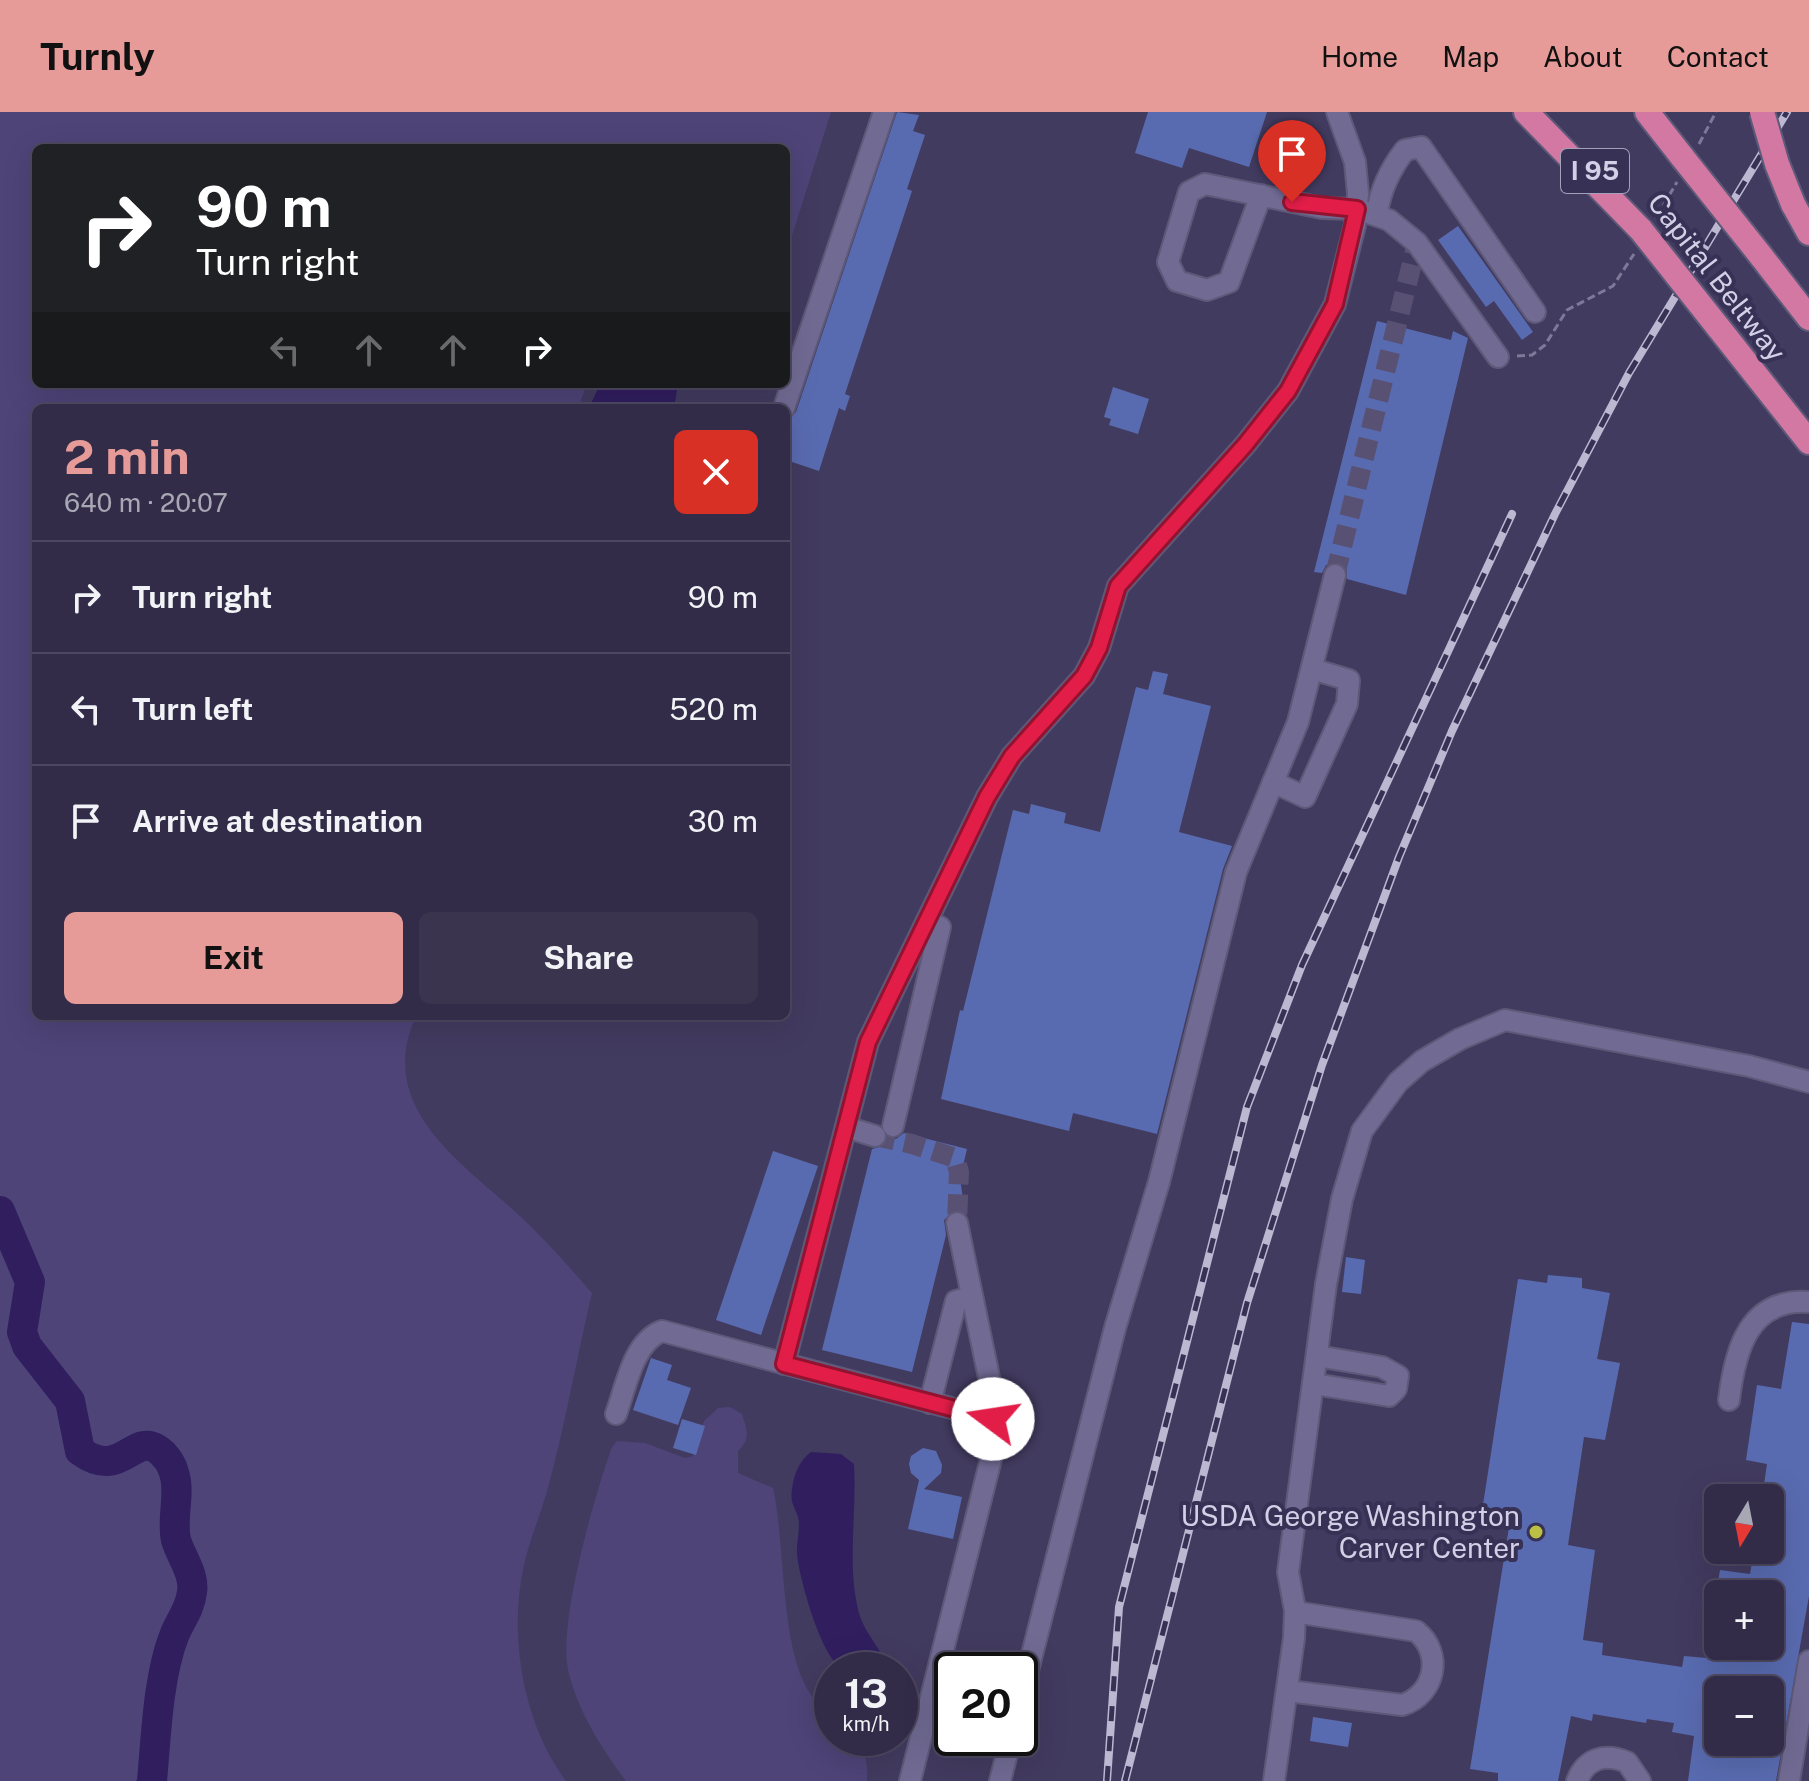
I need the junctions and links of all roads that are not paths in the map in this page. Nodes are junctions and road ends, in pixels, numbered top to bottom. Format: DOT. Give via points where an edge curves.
graph roads {
  1 [pos="884,112"];
  2 [pos="1337,112"];
  3 [pos="1526,112"];
  4 [pos="1548,112"];
  5 [pos="1647,112"];
  6 [pos="1762,112"];
  7 [pos="1261,195"];
  8 [pos="1367,212"];
  9 [pos="1644,233"];
  10 [pos="1809,233"];
  11 [pos="1535,312"];
  12 [pos="1809,318"];
  13 [pos="1498,357"];
  14 [pos="785,404"];
  15 [pos="1809,442"];
  16 [pos="1335,575"];
  17 [pos="1312,669"];
  18 [pos="1273,782"];
  19 [pos="928,922"];
  20 [pos="1809,1082"];
  21 [pos="846,1127"];
  22 [pos="957,1223"];
  23 [pos="970,1297"];
  24 [pos="1809,1302"];
  25 [pos="1317,1356"];
  26 [pos="784,1364"];
  27 [pos="1314,1384"];
  28 [pos="1729,1400"];
  29 [pos="930,1403"];
  30 [pos="616,1414"];
  31 [pos="993,1419"];
  32 [pos="1295,1612"];
  33 [pos="1033,1652"];
  34 [pos="1809,1661"];
  35 [pos="1288,1691"];
  36 [pos="1006,1756"];
  37 [pos="910,1781"];
  38 [pos="1000,1781"];
  39 [pos="1274,1781"];
  40 [pos="1577,1781"];
  41 [pos="1640,1781"];
  42 [pos="1789,1781"];
  1 -- 14 [label="street"];
  2 -- 8 [label="street"];
  3 -- 9 [label="highway"];
  4 -- 9 [label="highway, Capital Beltway / I 95"];
  5 -- 12 [label="highway, Capital Beltway / I 95, bridge"];
  6 -- 10 [label="highway, bridge" via="1777,164"];
  7 -- 7 [label="street" via="1205,184 1189,192 1168,262 1177,281 1207,290 1229,282"];
  7 -- 8 [label="street"];
  8 -- 11 [label="street" via="1405,150 1421,147"];
  8 -- 13 [label="street" via="1417,243"];
  8 -- 19 [label="street" via="1335,304 1288,391 1118,586 1092,663 1012,756"];
  9 -- 15 [label="highway, Capital Beltway / I 95, bridge"];
  16 -- 17 [label="street"];
  17 -- 18 [label="street" via="1298,722"];
  17 -- 18 [label="street" via="1349,680 1347,704 1305,797"];
  18 -- 33 [label="street" via="1236,872"];
  19 -- 21 [label="street" via="868,1042"];
  19 -- 21 [label="street" via="940,927 884,1131"];
  20 -- 25 [label="street" via="1505,1020 1460,1039 1398,1082 1362,1131 1342,1199"];
  21 -- 26 [label="street"];
  22 -- 23 [label="street"];
  23 -- 29 [label="street" via="956,1301"];
  23 -- 31 [label="street"];
  24 -- 28 [label="street" via="1778,1304 1757,1319 1732,1373"];
  25 -- 27 [label="street"];
  25 -- 27 [label="street" via="1382,1367 1398,1376 1389,1396"];
  26 -- 29 [label="street"];
  26 -- 30 [label="street" via="662,1331 651,1335 639,1352"];
  27 -- 32 [label="street" via="1288,1572"];
  29 -- 31 [label="street"];
  31 -- 37 [label="street" via="989,1477"];
  32 -- 35 [label="street"];
  32 -- 35 [label="street" via="1416,1631 1434,1655 1428,1690 1402,1705"];
  34 -- 42 [label="street"];
  35 -- 39 [label="street"];
  36 -- 38 [label="street"];
  40 -- 41 [label="street" via="1586,1765 1605,1757 1627,1762"];
}
